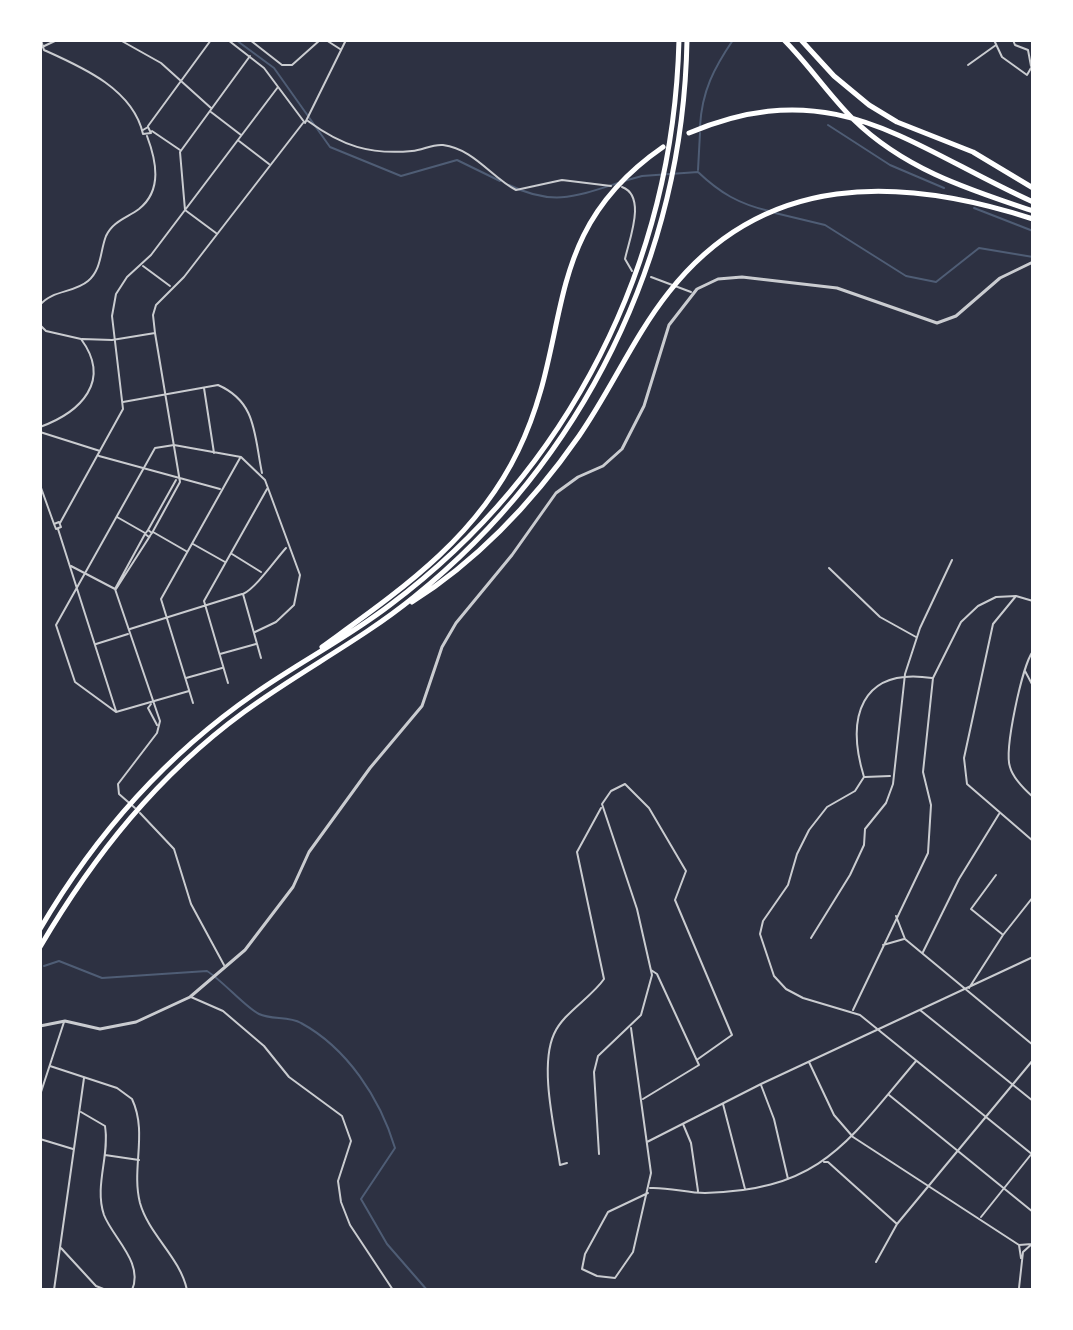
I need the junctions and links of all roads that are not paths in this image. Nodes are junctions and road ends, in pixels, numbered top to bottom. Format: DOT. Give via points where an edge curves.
graph roads {
  1 [pos="41,40"];
  2 [pos="57,40"];
  3 [pos="120,40"];
  4 [pos="211,40"];
  5 [pos="228,40"];
  6 [pos="250,40"];
  7 [pos="320,40"];
  8 [pos="326,40"];
  9 [pos="346,40"];
  10 [pos="679,40"];
  11 [pos="687,40"];
  12 [pos="784,40"];
  13 [pos="801,40"];
  14 [pos="1013,40"];
  15 [pos="997,41"];
  16 [pos="42,48"];
  17 [pos="341,49"];
  18 [pos="250,56"];
  19 [pos="968,65"];
  20 [pos="1032,68"];
  21 [pos="182,80"];
  22 [pos="278,87"];
  23 [pos="211,110"];
  24 [pos="306,115"];
  25 [pos="301,116"];
  26 [pos="308,121"];
  27 [pos="303,123"];
  28 [pos="145,128"];
  29 [pos="151,130"];
  30 [pos="689,133"];
  31 [pos="242,135"];
  32 [pos="147,136"];
  33 [pos="238,141"];
  34 [pos="663,147"];
  35 [pos="181,151"];
  36 [pos="270,165"];
  37 [pos="611,186"];
  38 [pos="622,187"];
  39 [pos="1033,188"];
  40 [pos="1033,202"];
  41 [pos="185,210"];
  42 [pos="1033,211"];
  43 [pos="1033,219"];
  44 [pos="217,233"];
  45 [pos="1033,262"];
  46 [pos="143,265"];
  47 [pos="632,271"];
  48 [pos="651,277"];
  49 [pos="172,288"];
  50 [pos="692,293"];
  51 [pos="40,305"];
  52 [pos="40,325"];
  53 [pos="155,333"];
  54 [pos="81,339"];
  55 [pos="112,340"];
  56 [pos="204,387"];
  57 [pos="164,394"];
  58 [pos="121,403"];
  59 [pos="40,427"];
  60 [pos="40,432"];
  61 [pos="174,445"];
  62 [pos="101,451"];
  63 [pos="214,453"];
  64 [pos="98,456"];
  65 [pos="241,457"];
  66 [pos="143,468"];
  67 [pos="262,477"];
  68 [pos="178,479"];
  69 [pos="40,485"];
  70 [pos="221,489"];
  71 [pos="267,489"];
  72 [pos="116,516"];
  73 [pos="60,523"];
  74 [pos="54,524"];
  75 [pos="58,529"];
  76 [pos="149,533"];
  77 [pos="192,543"];
  78 [pos="286,547"];
  79 [pos="187,552"];
  80 [pos="231,553"];
  81 [pos="952,560"];
  82 [pos="226,562"];
  83 [pos="71,566"];
  84 [pos="829,568"];
  85 [pos="84,572"];
  86 [pos="262,573"];
  87 [pos="77,585"];
  88 [pos="115,589"];
  89 [pos="243,594"];
  90 [pos="1016,596"];
  91 [pos="1033,601"];
  92 [pos="205,605"];
  93 [pos="166,617"];
  94 [pos="381,622"];
  95 [pos="128,629"];
  96 [pos="255,632"];
  97 [pos="129,634"];
  98 [pos="917,637"];
  99 [pos="257,643"];
  100 [pos="95,644"];
  101 [pos="1033,651"];
  102 [pos="218,654"];
  103 [pos="261,658"];
  104 [pos="302,661"];
  105 [pos="222,668"];
  106 [pos="1025,670"];
  107 [pos="905,674"];
  108 [pos="933,678"];
  109 [pos="185,679"];
  110 [pos="228,683"];
  111 [pos="1033,686"];
  112 [pos="189,691"];
  113 [pos="151,703"];
  114 [pos="193,703"];
  115 [pos="116,712"];
  116 [pos="159,727"];
  117 [pos="893,776"];
  118 [pos="864,777"];
  119 [pos="1032,794"];
  120 [pos="603,806"];
  121 [pos="999,813"];
  122 [pos="1033,836"];
  123 [pos="1028,838"];
  124 [pos="1033,841"];
  125 [pos="996,875"];
  126 [pos="1033,897"];
  127 [pos="1029,902"];
  128 [pos="1033,905"];
  129 [pos="896,916"];
  130 [pos="40,929"];
  131 [pos="1003,935"];
  132 [pos="811,938"];
  133 [pos="905,939"];
  134 [pos="882,945"];
  135 [pos="40,947"];
  136 [pos="923,952"];
  137 [pos="1033,957"];
  138 [pos="225,967"];
  139 [pos="650,969"];
  140 [pos="968,989"];
  141 [pos="190,997"];
  142 [pos="920,1009"];
  143 [pos="852,1012"];
  144 [pos="65,1021"];
  145 [pos="630,1025"];
  146 [pos="40,1026"];
  147 [pos="876,1029"];
  148 [pos="1033,1045"];
  149 [pos="698,1059"];
  150 [pos="1033,1060"];
  151 [pos="809,1061"];
  152 [pos="916,1061"];
  153 [pos="50,1066"];
  154 [pos="84,1077"];
  155 [pos="761,1084"];
  156 [pos="1013,1085"];
  157 [pos="888,1094"];
  158 [pos="40,1095"];
  159 [pos="642,1100"];
  160 [pos="1033,1101"];
  161 [pos="722,1103"];
  162 [pos="80,1111"];
  163 [pos="988,1118"];
  164 [pos="683,1124"];
  165 [pos="853,1137"];
  166 [pos="40,1139"];
  167 [pos="647,1142"];
  168 [pos="75,1149"];
  169 [pos="959,1151"];
  170 [pos="104,1154"];
  171 [pos="599,1154"];
  172 [pos="1033,1154"];
  173 [pos="139,1160"];
  174 [pos="823,1162"];
  175 [pos="567,1163"];
  176 [pos="788,1179"];
  177 [pos="929,1186"];
  178 [pos="1005,1187"];
  179 [pos="745,1189"];
  180 [pos="648,1190"];
  181 [pos="698,1193"];
  182 [pos="1033,1212"];
  183 [pos="980,1218"];
  184 [pos="897,1224"];
  185 [pos="1033,1244"];
  186 [pos="1019,1245"];
  187 [pos="60,1247"];
  188 [pos="1022,1259"];
  189 [pos="876,1262"];
  190 [pos="96,1288"];
  191 [pos="1019,1288"];
  192 [pos="54,1290"];
  193 [pos="106,1290"];
  194 [pos="132,1290"];
  195 [pos="187,1290"];
  196 [pos="393,1290"];
  1 -- 16 [label="street"];
  2 -- 16 [label="street"];
  3 -- 21 [label="street"];
  4 -- 21 [label="street"];
  5 -- 18 [label="street"];
  6 -- 7 [label="street" via="282,65 292,65"];
  8 -- 17 [label="street"];
  9 -- 17 [label="street"];
  10 -- 104 [label="highway" via="672,136 651,230 625,305 579,396 515,487 453,553 388,607"];
  11 -- 94 [label="highway" via="680,134 664,213 639,291 606,365 563,437 502,514 445,571"];
  12 -- 42 [label="highway" via="862,128 926,171"];
  13 -- 39 [label="highway" via="869,105 973,152"];
  14 -- 20 [label="street" via="1028,50"];
  15 -- 19 [label="street"];
  15 -- 20 [label="street" via="1002,57 1027,75"];
  16 -- 28 [label="street" via="87,69 117,92"];
  17 -- 24 [label="street"];
  18 -- 22 [label="street"];
  18 -- 23 [label="street"];
  21 -- 23 [label="street"];
  21 -- 28 [label="street"];
  22 -- 25 [label="street"];
  22 -- 31 [label="street"];
  23 -- 31 [label="street"];
  23 -- 35 [label="street"];
  24 -- 25 [label="street"];
  24 -- 26 [label="street"];
  25 -- 27 [label="street"];
  26 -- 27 [label="street"];
  26 -- 37 [label="street" via="353,149 413,151 444,145 475,157 516,190 562,180"];
  27 -- 36 [label="street"];
  28 -- 29 [label="street"];
  28 -- 32 [label="street"];
  29 -- 32 [label="street"];
  29 -- 35 [label="street"];
  30 -- 40 [label="highway" via="766,110 844,115 893,131"];
  31 -- 33 [label="street"];
  32 -- 51 [label="street" via="155,158 151,194 141,208 114,224 95,274"];
  33 -- 36 [label="street"];
  33 -- 41 [label="street"];
  34 -- 104 [label="highway" via="616,188 582,238 564,284 534,412 487,503 418,577"];
  35 -- 41 [label="street"];
  36 -- 44 [label="street"];
  38 -- 47 [label="street" via="635,203 625,259"];
  41 -- 44 [label="street"];
  41 -- 46 [label="street"];
  43 -- 94 [label="highway" via="945,195 875,189 805,200 741,228 703,256 669,292 584,429 528,501 432,589"];
  44 -- 49 [label="street"];
  45 -- 50 [label="street" via="1000,278 964,311 940,323 837,288 732,277"];
  46 -- 49 [label="street"];
  46 -- 55 [label="street" via="116,294"];
  48 -- 50 [label="street"];
  49 -- 53 [label="street" via="156,305"];
  50 -- 138 [label="street" via="669,325 644,406 622,449 556,493 456,623 422,706 309,852 293,887 255,938"];
  52 -- 54 [label="street"];
  53 -- 55 [label="street"];
  53 -- 57 [label="street"];
  54 -- 55 [label="street"];
  54 -- 59 [label="street" via="95,361 92,384 77,407"];
  55 -- 58 [label="street"];
  56 -- 57 [label="street"];
  56 -- 63 [label="street"];
  56 -- 67 [label="street" via="218,385 246,403"];
  57 -- 58 [label="street"];
  57 -- 61 [label="street"];
  58 -- 62 [label="street" via="123,409"];
  60 -- 62 [label="street"];
  61 -- 63 [label="street"];
  61 -- 66 [label="street" via="155,448"];
  61 -- 68 [label="street"];
  62 -- 64 [label="street"];
  63 -- 65 [label="street"];
  64 -- 66 [label="street"];
  64 -- 73 [label="street"];
  65 -- 67 [label="street"];
  65 -- 70 [label="street"];
  66 -- 68 [label="street"];
  66 -- 72 [label="street"];
  67 -- 71 [label="street"];
  68 -- 70 [label="street"];
  68 -- 76 [label="street"];
  69 -- 74 [label="street"];
  70 -- 77 [label="street"];
  71 -- 78 [label="street"];
  71 -- 80 [label="street"];
  72 -- 76 [label="street"];
  72 -- 85 [label="street"];
  73 -- 74 [label="street"];
  73 -- 75 [label="street"];
  74 -- 75 [label="street"];
  75 -- 83 [label="street"];
  76 -- 79 [label="street"];
  76 -- 88 [label="street" via="121,587"];
  77 -- 79 [label="street"];
  77 -- 82 [label="street"];
  78 -- 86 [label="street"];
  78 -- 96 [label="street" via="300,575 294,605"];
  79 -- 93 [label="street" via="161,599"];
  80 -- 82 [label="street"];
  80 -- 86 [label="street"];
  81 -- 98 [label="street"];
  82 -- 92 [label="street"];
  83 -- 85 [label="street"];
  83 -- 87 [label="street"];
  84 -- 98 [label="street" via="880,617"];
  85 -- 87 [label="street"];
  85 -- 88 [label="street"];
  86 -- 89 [label="street" via="253,589"];
  87 -- 100 [label="street"];
  87 -- 115 [label="street" via="56,625 75,682"];
  88 -- 95 [label="street"];
  89 -- 92 [label="street"];
  89 -- 96 [label="street"];
  90 -- 91 [label="street"];
  90 -- 108 [label="street" via="996,597 961,622"];
  90 -- 121 [label="street" via="993,624 964,758 967,784"];
  92 -- 93 [label="street"];
  92 -- 102 [label="street"];
  93 -- 95 [label="street"];
  93 -- 109 [label="street"];
  94 -- 135 [label="highway" via="246,711 182,763 120,828"];
  95 -- 97 [label="street"];
  96 -- 99 [label="street"];
  97 -- 100 [label="street"];
  97 -- 113 [label="street"];
  98 -- 107 [label="street"];
  99 -- 102 [label="street"];
  99 -- 103 [label="street"];
  100 -- 115 [label="street"];
  101 -- 106 [label="street"];
  102 -- 105 [label="street"];
  104 -- 130 [label="highway" via="235,708 152,781 67,883"];
  105 -- 109 [label="street"];
  105 -- 110 [label="street"];
  106 -- 111 [label="street"];
  106 -- 119 [label="street" via="1007,748 1010,769"];
  107 -- 108 [label="street"];
  107 -- 117 [label="street"];
  107 -- 118 [label="street" via="886,679 862,705 855,723 855,748"];
  108 -- 129 [label="street" via="923,772 931,805 928,853"];
  109 -- 112 [label="street"];
  112 -- 113 [label="street"];
  112 -- 114 [label="street"];
  113 -- 115 [label="street"];
  113 -- 116 [label="street"];
  113 -- 116 [label="street" via="152,722"];
  116 -- 138 [label="street" via="118,789 174,849 191,904"];
  117 -- 118 [label="street"];
  117 -- 132 [label="street" via="886,803 865,829 864,845 850,875"];
  118 -- 143 [label="street" via="855,791 827,807 809,830 788,885 760,934 774,976 786,989"];
  120 -- 139 [label="street" via="637,909"];
  120 -- 149 [label="street" via="603,799 625,784 649,808 686,871 675,900 732,1035"];
  120 -- 175 [label="street" via="577,852 604,979 554,1033 550,1049 549,1088 560,1165"];
  121 -- 123 [label="street"];
  121 -- 136 [label="street"];
  122 -- 123 [label="street"];
  123 -- 124 [label="street"];
  125 -- 131 [label="street" via="971,909"];
  126 -- 127 [label="street"];
  127 -- 128 [label="street"];
  127 -- 131 [label="street"];
  129 -- 133 [label="street"];
  129 -- 134 [label="street"];
  131 -- 140 [label="street"];
  133 -- 134 [label="street"];
  133 -- 136 [label="street"];
  134 -- 143 [label="street"];
  136 -- 140 [label="street"];
  137 -- 140 [label="street"];
  138 -- 141 [label="street"];
  139 -- 145 [label="street" via="641,1015"];
  139 -- 149 [label="street"];
  140 -- 142 [label="street"];
  140 -- 148 [label="street"];
  141 -- 144 [label="street" via="122,1026 100,1029"];
  141 -- 196 [label="street" via="223,1011 264,1046 289,1077 342,1116 351,1141 338,1181 341,1202"];
  142 -- 147 [label="street"];
  142 -- 156 [label="street"];
  143 -- 147 [label="street"];
  144 -- 146 [label="street"];
  144 -- 153 [label="street"];
  145 -- 159 [label="street"];
  145 -- 171 [label="street" via="606,1046 596,1064"];
  147 -- 151 [label="street"];
  147 -- 152 [label="street"];
  149 -- 159 [label="street" via="699,1065"];
  150 -- 156 [label="street"];
  151 -- 155 [label="street"];
  151 -- 165 [label="street" via="834,1115"];
  152 -- 157 [label="street"];
  152 -- 163 [label="street"];
  153 -- 154 [label="street"];
  153 -- 158 [label="street"];
  154 -- 162 [label="street"];
  154 -- 173 [label="street" via="132,1099 140,1130"];
  155 -- 161 [label="street"];
  155 -- 176 [label="street"];
  156 -- 160 [label="street"];
  156 -- 163 [label="street"];
  157 -- 165 [label="street"];
  157 -- 169 [label="street"];
  159 -- 167 [label="street"];
  161 -- 164 [label="street"];
  161 -- 179 [label="street"];
  162 -- 168 [label="street"];
  162 -- 170 [label="street" via="105,1126"];
  163 -- 169 [label="street"];
  163 -- 172 [label="street"];
  164 -- 167 [label="street"];
  164 -- 181 [label="street"];
  165 -- 174 [label="street"];
  165 -- 177 [label="street"];
  166 -- 168 [label="street"];
  167 -- 180 [label="street"];
  168 -- 187 [label="street"];
  169 -- 177 [label="street"];
  169 -- 178 [label="street"];
  170 -- 173 [label="street"];
  170 -- 194 [label="street" via="102,1206 130,1258"];
  172 -- 178 [label="street"];
  173 -- 195 [label="street" via="141,1207 184,1276"];
  174 -- 176 [label="street"];
  174 -- 184 [label="street"];
  176 -- 179 [label="street"];
  177 -- 183 [label="street"];
  177 -- 184 [label="street"];
  178 -- 182 [label="street"];
  178 -- 183 [label="street"];
  179 -- 181 [label="street"];
  180 -- 180 [label="street" via="623,1272 615,1278 582,1269 608,1212"];
  180 -- 181 [label="street"];
  183 -- 186 [label="street"];
  184 -- 189 [label="street"];
  185 -- 186 [label="street"];
  185 -- 188 [label="street"];
  186 -- 188 [label="street"];
  187 -- 190 [label="street"];
  187 -- 192 [label="street"];
  188 -- 191 [label="street"];
  190 -- 193 [label="street"];
}
